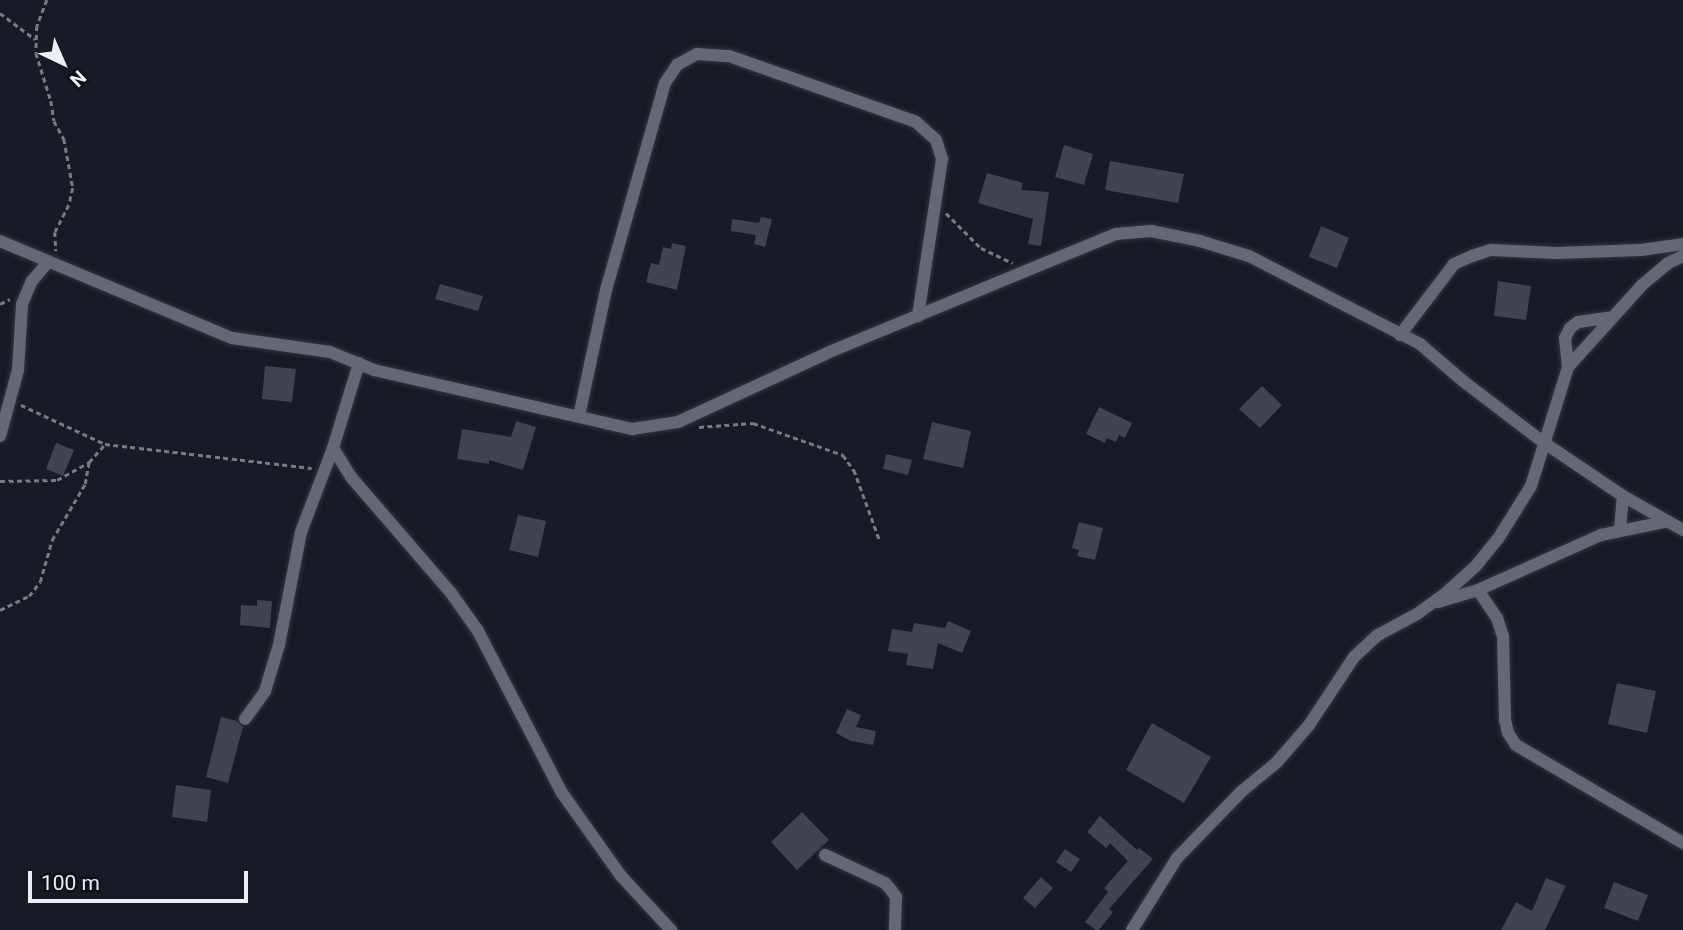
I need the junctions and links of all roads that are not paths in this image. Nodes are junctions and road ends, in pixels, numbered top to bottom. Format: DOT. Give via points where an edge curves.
graph roads {
  1 [pos="0,241"];
  2 [pos="1683,244"];
  3 [pos="1683,256"];
  4 [pos="54,264"];
  5 [pos="918,316"];
  6 [pos="1612,317"];
  7 [pos="1400,335"];
  8 [pos="359,363"];
  9 [pos="1567,367"];
  10 [pos="5,397"];
  11 [pos="579,416"];
  12 [pos="0,436"];
  13 [pos="1543,442"];
  14 [pos="333,448"];
  15 [pos="1623,496"];
  16 [pos="1664,522"];
  17 [pos="1620,529"];
  18 [pos="1683,530"];
  19 [pos="1478,590"];
  20 [pos="1432,603"];
  21 [pos="245,719"];
  22 [pos="1683,842"];
  23 [pos="825,855"];
  24 [pos="1135,929"];
  25 [pos="671,930"];
  26 [pos="895,930"];
  1 -- 4 [label="street"];
  2 -- 7 [label="street" via="1569,253 1491,250 1472,256 1454,264"];
  3 -- 6 [label="street" via="1642,285"];
  4 -- 8 [label="street" via="232,338 330,352"];
  4 -- 10 [label="street" via="32,281 22,304 18,370"];
  5 -- 7 [label="street" via="1116,234 1151,230 1249,256"];
  5 -- 11 [label="street" via="678,422 632,429"];
  5 -- 11 [label="street" via="942,159 936,140 916,122 729,56 697,54 677,65 665,83 610,277"];
  6 -- 9 [label="street"];
  6 -- 9 [label="street" via="1578,322 1570,328 1565,338"];
  7 -- 13 [label="street" via="1420,344"];
  8 -- 11 [label="street"];
  8 -- 14 [label="street"];
  9 -- 13 [label="street"];
  10 -- 12 [label="street"];
  13 -- 15 [label="street"];
  13 -- 20 [label="street" via="1531,486 1497,539 1475,567"];
  14 -- 21 [label="street" via="302,532 265,691"];
  14 -- 25 [label="street" via="351,477 478,631 515,708 589,835"];
  15 -- 16 [label="street"];
  15 -- 17 [label="street"];
  16 -- 17 [label="street"];
  16 -- 18 [label="street"];
  17 -- 19 [label="street"];
  19 -- 20 [label="street"];
  19 -- 22 [label="street" via="1503,636 1506,720 1516,745"];
  20 -- 24 [label="street" via="1378,635 1354,657 1277,762 1177,858"];
  23 -- 26 [label="street" via="891,890 896,897"];
}
